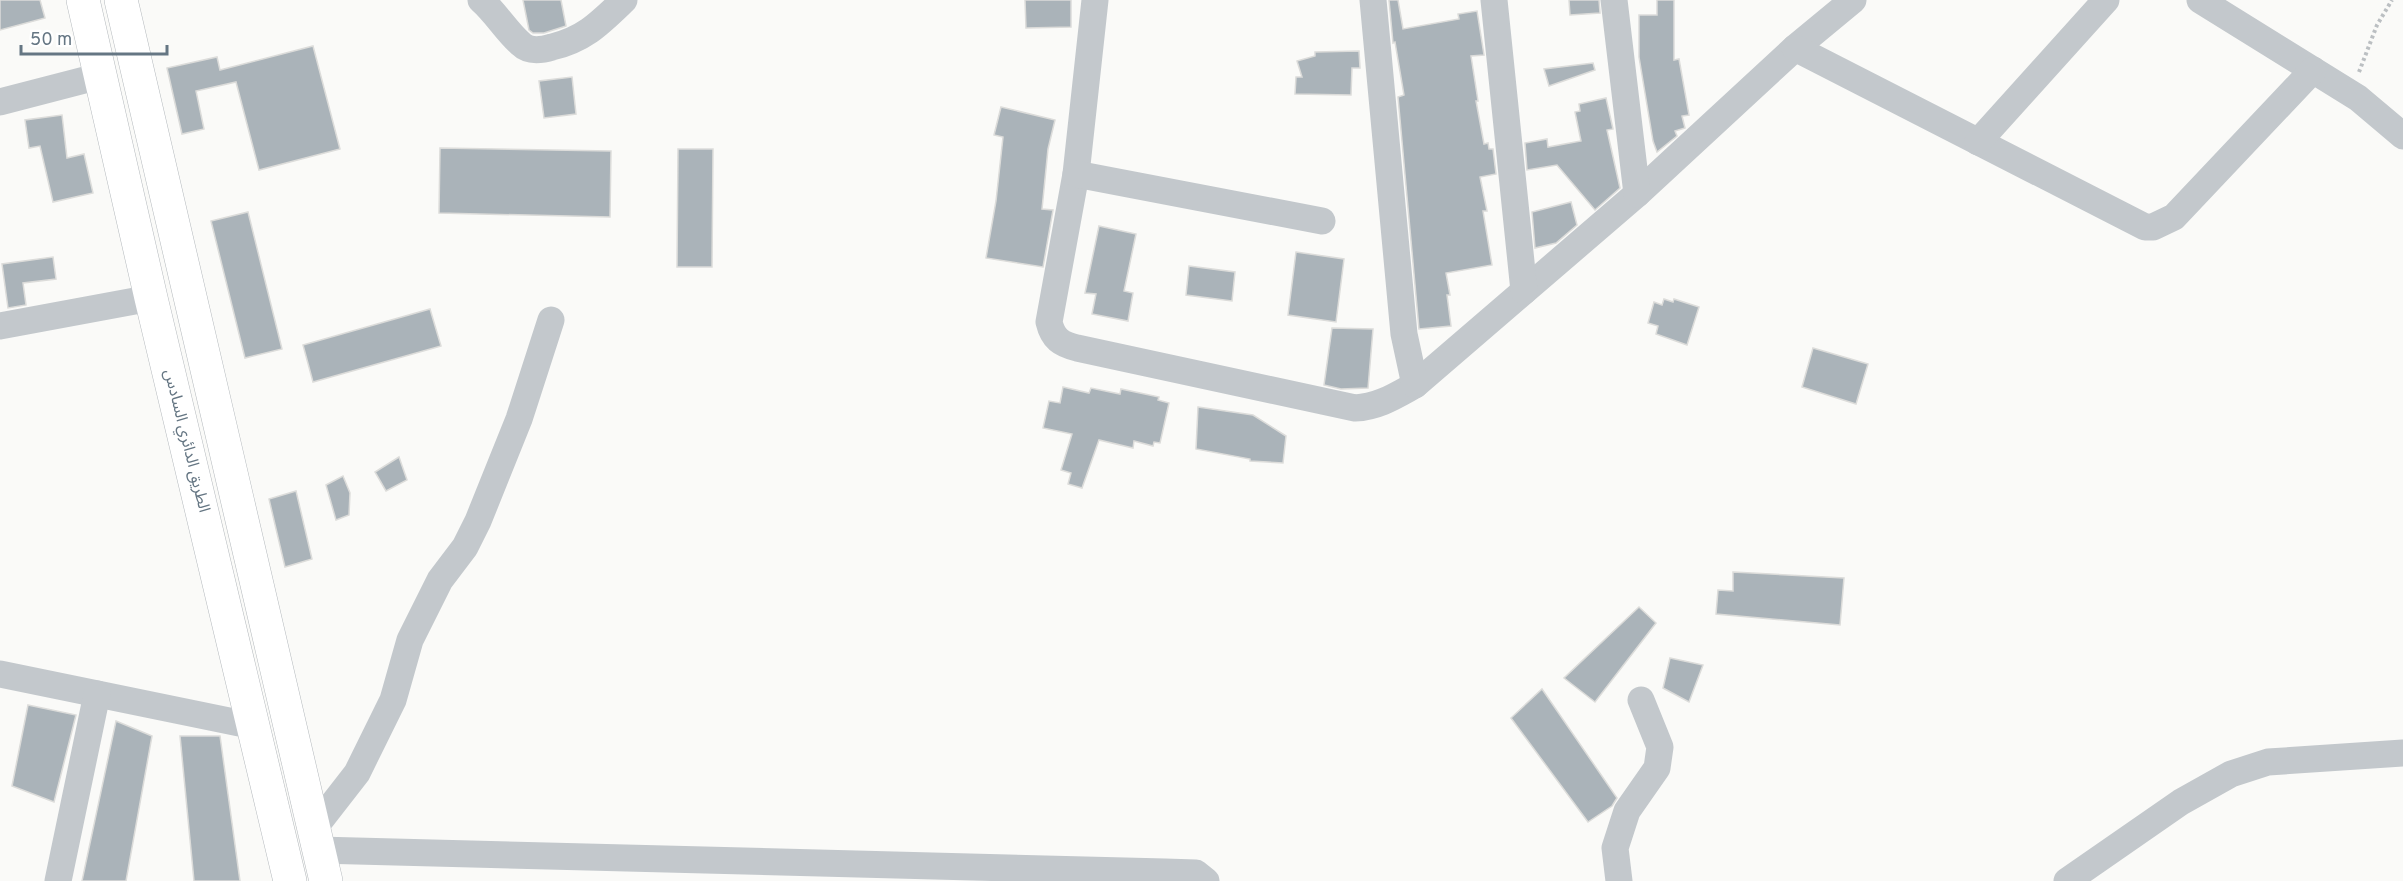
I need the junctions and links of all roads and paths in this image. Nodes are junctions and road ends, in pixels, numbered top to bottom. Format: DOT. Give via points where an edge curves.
graph roads {
  1 [pos="83,0"];
  2 [pos="121,0"];
  3 [pos="481,0"];
  4 [pos="624,0"];
  5 [pos="1095,0"];
  6 [pos="1373,0"];
  7 [pos="1494,0"];
  8 [pos="1614,0"];
  9 [pos="1853,0"];
  10 [pos="2106,0"];
  11 [pos="2200,0"];
  12 [pos="2392,0"];
  13 [pos="1795,48"];
  14 [pos="2313,70"];
  15 [pos="100,76"];
  16 [pos="2358,98"];
  17 [pos="0,102"];
  18 [pos="2403,136"];
  19 [pos="1978,142"];
  20 [pos="1076,174"];
  21 [pos="1637,194"];
  22 [pos="1322,221"];
  23 [pos="1524,291"];
  24 [pos="151,298"];
  25 [pos="551,320"];
  26 [pos="0,326"];
  27 [pos="1415,385"];
  28 [pos="0,674"];
  29 [pos="97,694"];
  30 [pos="1641,700"];
  31 [pos="254,726"];
  32 [pos="2403,753"];
  33 [pos="316,838"];
  34 [pos="58,881"];
  35 [pos="291,881"];
  36 [pos="326,881"];
  37 [pos="1206,881"];
  38 [pos="1619,881"];
  39 [pos="2067,881"];
  1 -- 15 [label="highway, الطريق الدائري السادس"];
  2 -- 33 [label="highway"];
  3 -- 4 [label="street" via="522,46 533,50 572,42 592,30"];
  5 -- 20 [label="street"];
  6 -- 27 [label="street" via="1404,334"];
  7 -- 23 [label="street"];
  8 -- 21 [label="street"];
  9 -- 13 [label="street"];
  10 -- 19 [label="street"];
  11 -- 14 [label="street"];
  12 -- 16 [label="path" via="2377,25 2359,72"];
  13 -- 19 [label="street"];
  13 -- 21 [label="street"];
  14 -- 16 [label="street"];
  14 -- 19 [label="street" via="2174,217 2153,227 2145,227"];
  15 -- 17 [label="street"];
  15 -- 24 [label="highway, الطريق الدائري السادس"];
  16 -- 18 [label="street"];
  20 -- 22 [label="street"];
  20 -- 27 [label="street" via="1049,322 1056,339 1077,348 1354,408 1382,402"];
  21 -- 23 [label="street"];
  23 -- 27 [label="street"];
  24 -- 26 [label="street"];
  24 -- 31 [label="highway, الطريق الدائري السادس"];
  25 -- 33 [label="street" via="519,419 478,521 465,547 440,580 410,640 393,700 357,773"];
  28 -- 29 [label="street"];
  29 -- 31 [label="street"];
  29 -- 34 [label="street"];
  30 -- 38 [label="street" via="1660,747 1657,768 1627,811 1618,839"];
  31 -- 35 [label="highway, الطريق الدائري السادس"];
  32 -- 39 [label="street" via="2268,762 2231,774 2181,802"];
  33 -- 36 [label="highway"];
  33 -- 37 [label="street" via="1196,873"];
}
